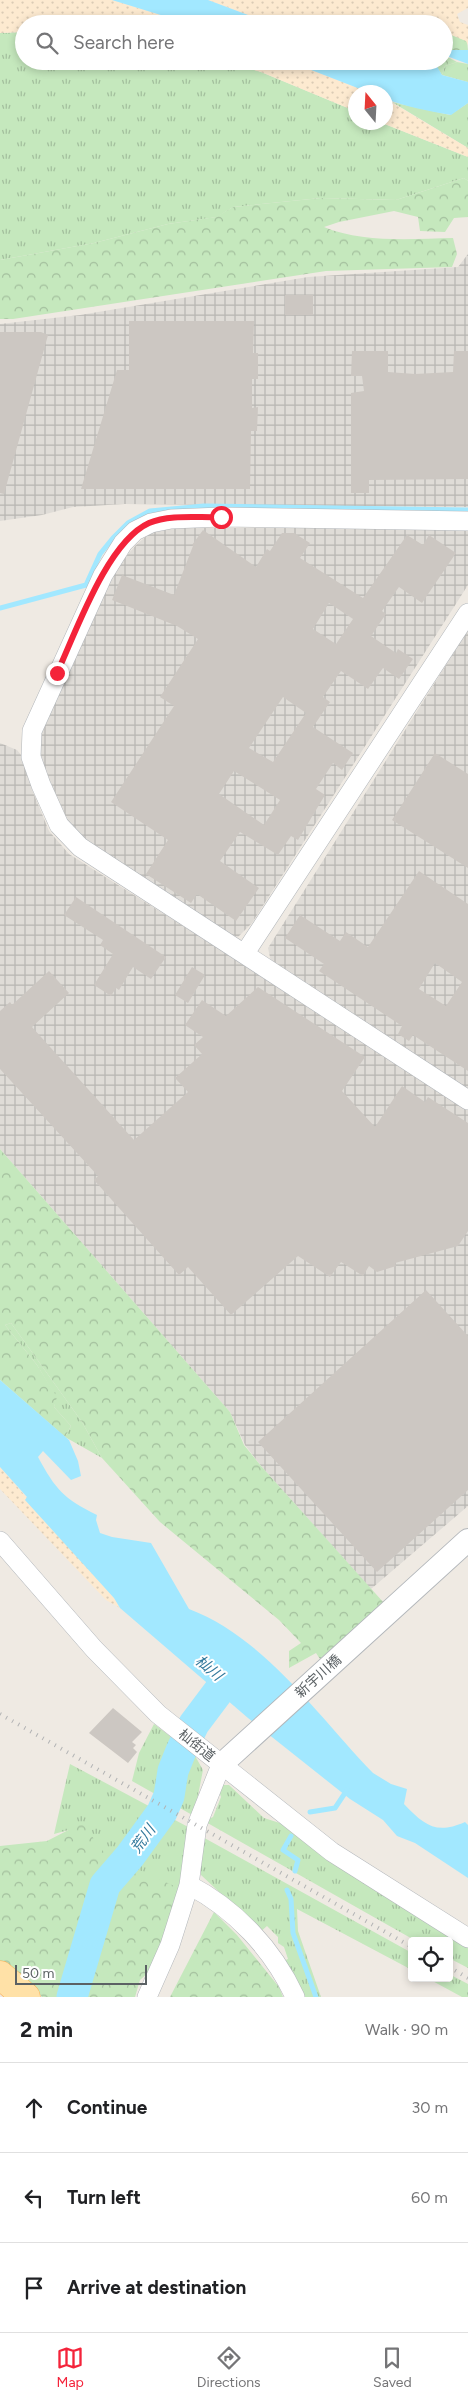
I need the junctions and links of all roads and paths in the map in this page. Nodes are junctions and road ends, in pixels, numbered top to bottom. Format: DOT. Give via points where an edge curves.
graph roads {
  1 [pos="468,522"];
  2 [pos="468,612"];
  3 [pos="245,953"];
  4 [pos="468,1100"];
  5 [pos="468,1540"];
  6 [pos="0,1541"];
  7 [pos="229,1758"];
  8 [pos="188,1885"];
  9 [pos="468,1938"];
  10 [pos="0,1975"];
  11 [pos="26,1997"];
  12 [pos="147,1997"];
  13 [pos="295,1997"];
  1 -- 3 [label="street" via="221,517 171,519 150,523 135,531 103,574 32,731 31,757 41,785 59,824 80,848"];
  2 -- 3 [label="street"];
  3 -- 4 [label="street"];
  5 -- 7 [label="street, 新宇川橋"];
  6 -- 7 [label="street, 杣街道" via="94,1649 158,1714 200,1748"];
  7 -- 8 [label="street, 杣街道" via="196,1825"];
  7 -- 9 [label="street" via="332,1852"];
  8 -- 12 [label="street, 杣街道" via="170,1945"];
  8 -- 13 [label="street" via="214,1898 248,1928 285,1975"];
  10 -- 11 [label="main road"];
}
